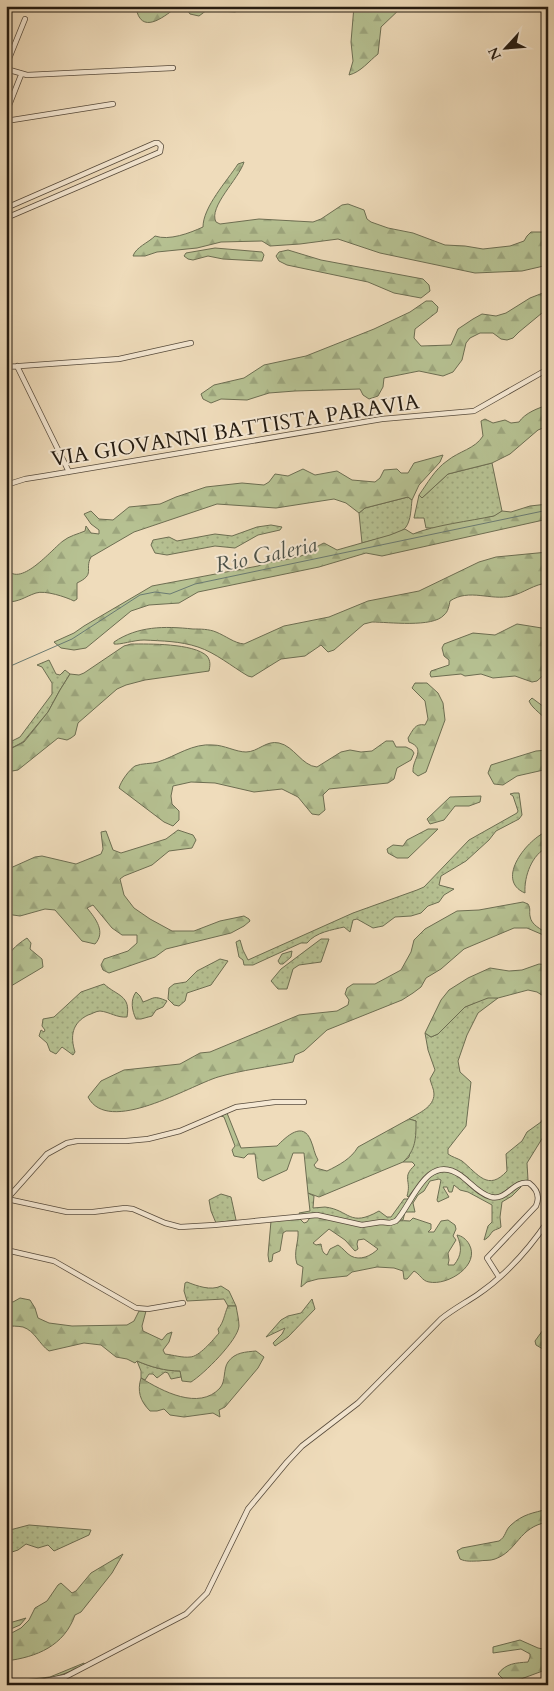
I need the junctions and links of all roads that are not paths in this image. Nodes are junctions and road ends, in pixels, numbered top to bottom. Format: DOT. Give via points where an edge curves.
graph roads {
  1 [pos="25,19"];
  2 [pos="6,67"];
  3 [pos="173,68"];
  4 [pos="21,75"];
  5 [pos="113,104"];
  6 [pos="6,113"];
  7 [pos="6,121"];
  8 [pos="6,208"];
  9 [pos="6,218"];
  10 [pos="191,343"];
  11 [pos="6,356"];
  12 [pos="6,361"];
  13 [pos="17,366"];
  14 [pos="7,367"];
  15 [pos="548,369"];
  16 [pos="69,472"];
  17 [pos="6,485"];
  18 [pos="304,1102"];
  19 [pos="7,1199"];
  20 [pos="548,1221"];
  21 [pos="6,1250"];
  22 [pos="499,1276"];
  23 [pos="182,1303"];
  24 [pos="26,1685"];
  1 -- 2 [label="street"];
  2 -- 4 [label="street"];
  3 -- 4 [label="street"];
  4 -- 6 [label="street"];
  5 -- 7 [label="street"];
  8 -- 9 [label="street" via="155,143 161,146 159,152"];
  10 -- 13 [label="street" via="119,359"];
  11 -- 12 [label="street"];
  12 -- 14 [label="street"];
  13 -- 14 [label="street"];
  13 -- 16 [label="street"];
  15 -- 16 [label="street, VIA GIOVANNI BATTISTA PARAVIA" via="474,412 382,419"];
  16 -- 17 [label="street, VIA GIOVANNI BATTISTA PARAVIA"];
  18 -- 19 [label="street" via="236,1107 180,1131 148,1138 67,1143 47,1154"];
  19 -- 22 [label="street" via="67,1212 134,1209 180,1227 317,1215 362,1225 396,1221 421,1182 440,1171 457,1173 494,1198 518,1184 529,1183 538,1193 536,1206 487,1258"];
  20 -- 22 [label="street" via="529,1247"];
  21 -- 23 [label="street" via="54,1261 136,1308"];
  22 -- 24 [label="street" via="441,1319 358,1404 302,1446 287,1462 248,1509 207,1593 186,1614 65,1677"];
}
